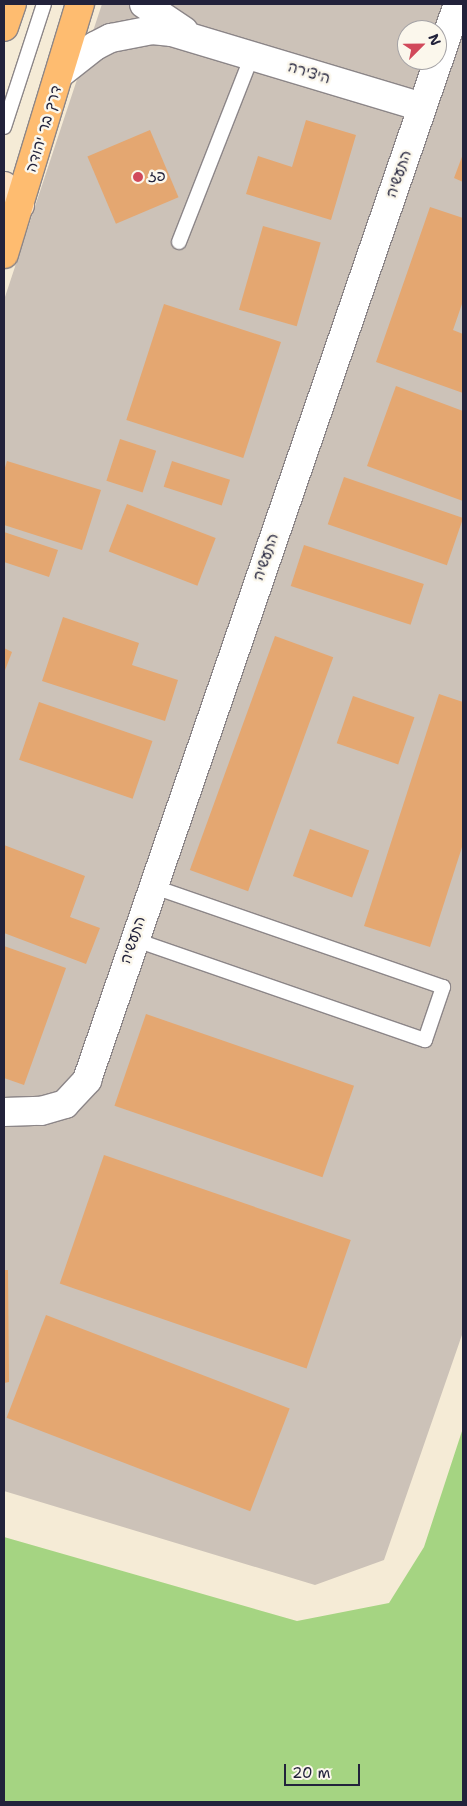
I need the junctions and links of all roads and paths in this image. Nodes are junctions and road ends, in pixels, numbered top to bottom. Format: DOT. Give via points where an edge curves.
graph roads {
  1 [pos="12,4"];
  2 [pos="44,4"];
  3 [pos="80,4"];
  4 [pos="144,4"];
  5 [pos="458,4"];
  6 [pos="4,27"];
  7 [pos="196,37"];
  8 [pos="252,56"];
  9 [pos="62,72"];
  10 [pos="422,107"];
  11 [pos="4,127"];
  12 [pos="9,198"];
  13 [pos="179,242"];
  14 [pos="4,254"];
  15 [pos="152,886"];
  16 [pos="133,939"];
  17 [pos="4,1112"];
  1 -- 6 [label="main road"];
  2 -- 11 [label="lane"];
  3 -- 9 [label="main road, דרך בר יהודה"];
  4 -- 7 [label="street, היצירה"];
  5 -- 10 [label="street, התעשיה"];
  7 -- 8 [label="street, היצירה"];
  7 -- 9 [label="street, היצירה" via="152,30 129,33 95,46"];
  8 -- 10 [label="street, היצירה"];
  8 -- 13 [label="lane"];
  9 -- 12 [label="main road, דרך בר יהודה"];
  10 -- 15 [label="street, התעשיה"];
  12 -- 14 [label="main road, דרך בר יהודה"];
  15 -- 16 [label="street, התעשיה"];
  15 -- 16 [label="lane" via="443,987 425,1040"];
  16 -- 17 [label="street, התעשיה" via="87,1080 64,1104 41,1111"];
}
